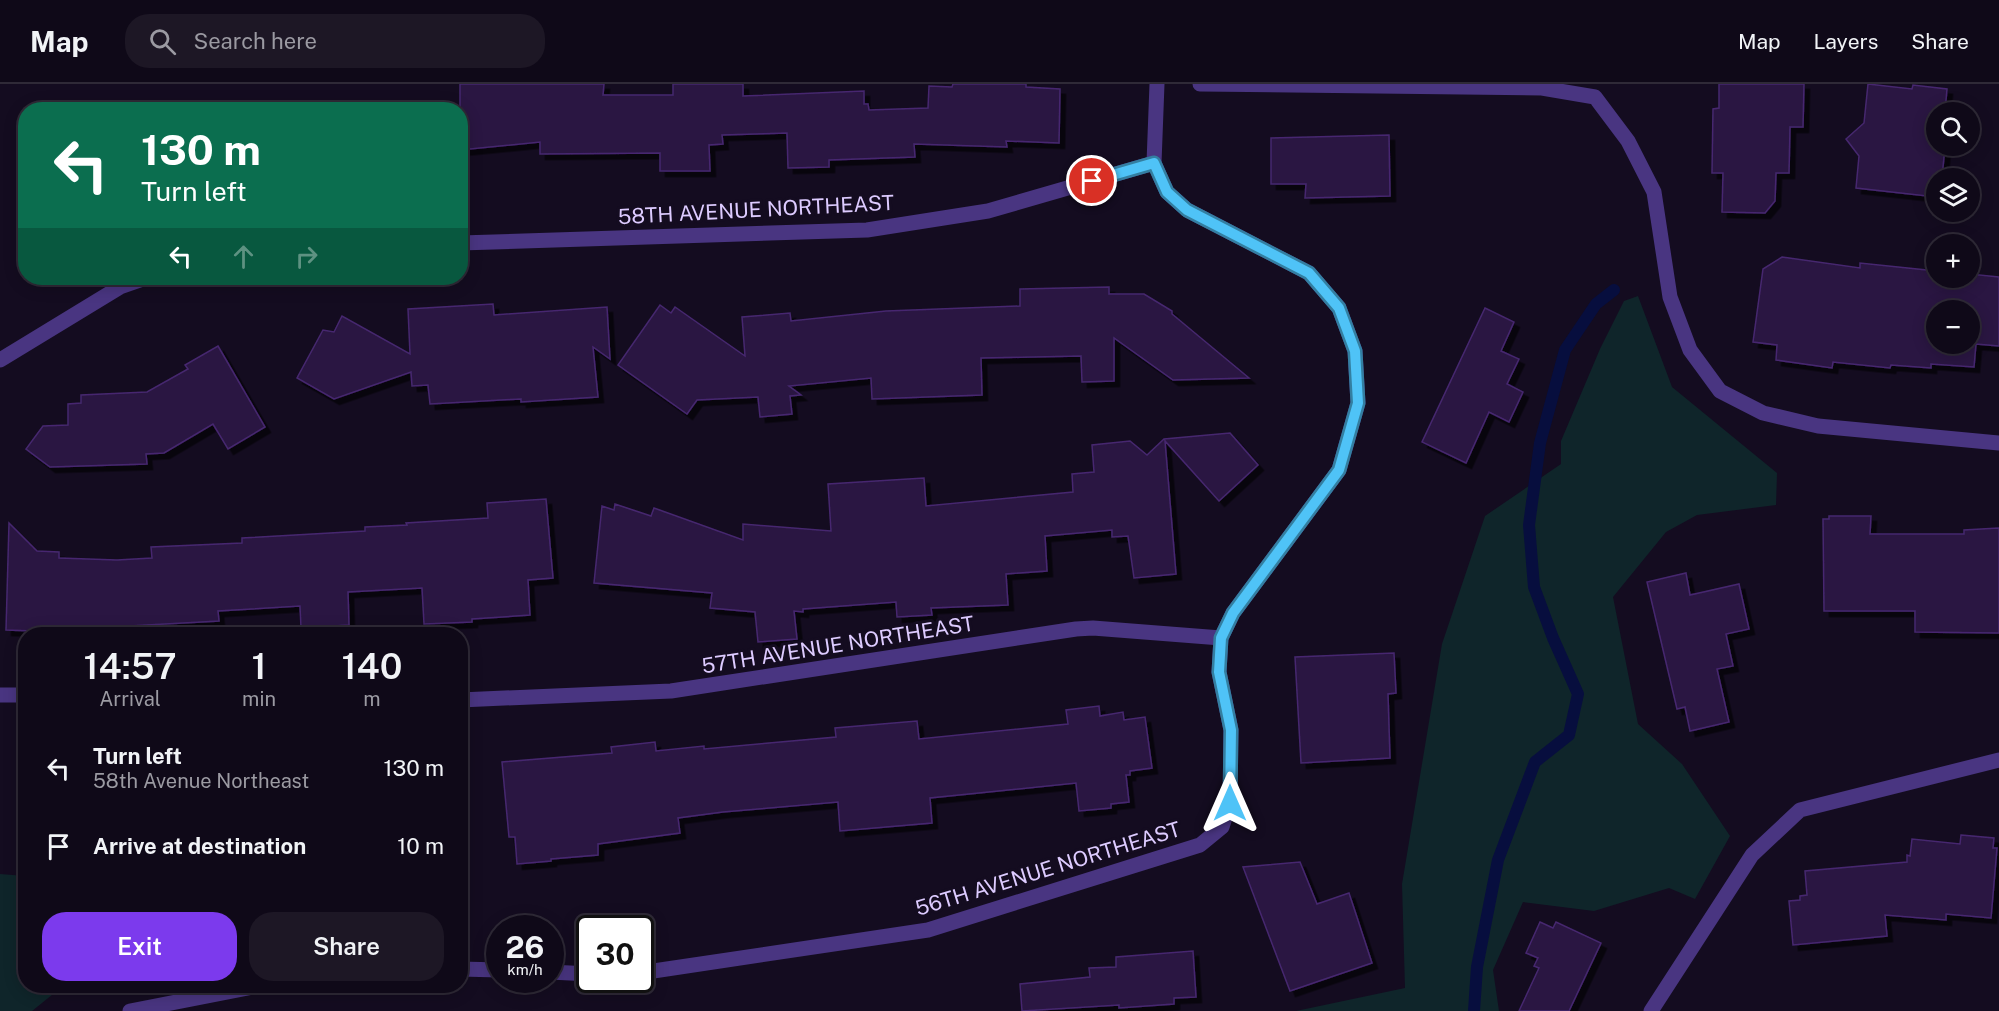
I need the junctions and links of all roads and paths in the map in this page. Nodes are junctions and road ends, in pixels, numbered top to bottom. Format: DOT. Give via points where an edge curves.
graph roads {
  1 [pos="1157,84"];
  2 [pos="1200,84"];
  3 [pos="1154,163"];
  4 [pos="468,243"];
  5 [pos="126,285"];
  6 [pos="0,360"];
  7 [pos="1999,443"];
  8 [pos="1221,638"];
  9 [pos="0,695"];
  10 [pos="18,695"];
  11 [pos="468,700"];
  12 [pos="1999,760"];
  13 [pos="468,969"];
  14 [pos="486,970"];
  15 [pos="654,972"];
  16 [pos="222,993"];
  17 [pos="129,1011"];
  18 [pos="1651,1011"];
  1 -- 3 [label="street"];
  2 -- 7 [label="street" via="1542,88 1595,97 1628,141 1654,192 1671,297 1690,350 1720,391 1763,412 1818,426"];
  3 -- 4 [label="street, 58TH AVENUE NORTHEAST" via="988,211 867,230"];
  3 -- 8 [label="street" via="1167,192 1187,210 1309,273 1339,308 1355,351 1358,403 1339,470 1233,613"];
  5 -- 6 [label="street"];
  8 -- 11 [label="street, 57TH AVENUE NORTHEAST" via="1076,629 671,691"];
  8 -- 15 [label="street, 56TH AVENUE NORTHEAST" via="1219,672 1231,730 1230,803 1222,827 1200,845 928,930"];
  9 -- 10 [label="street"];
  12 -- 18 [label="street" via="1800,810 1752,855"];
  13 -- 14 [label="street"];
  16 -- 17 [label="street"];
}
